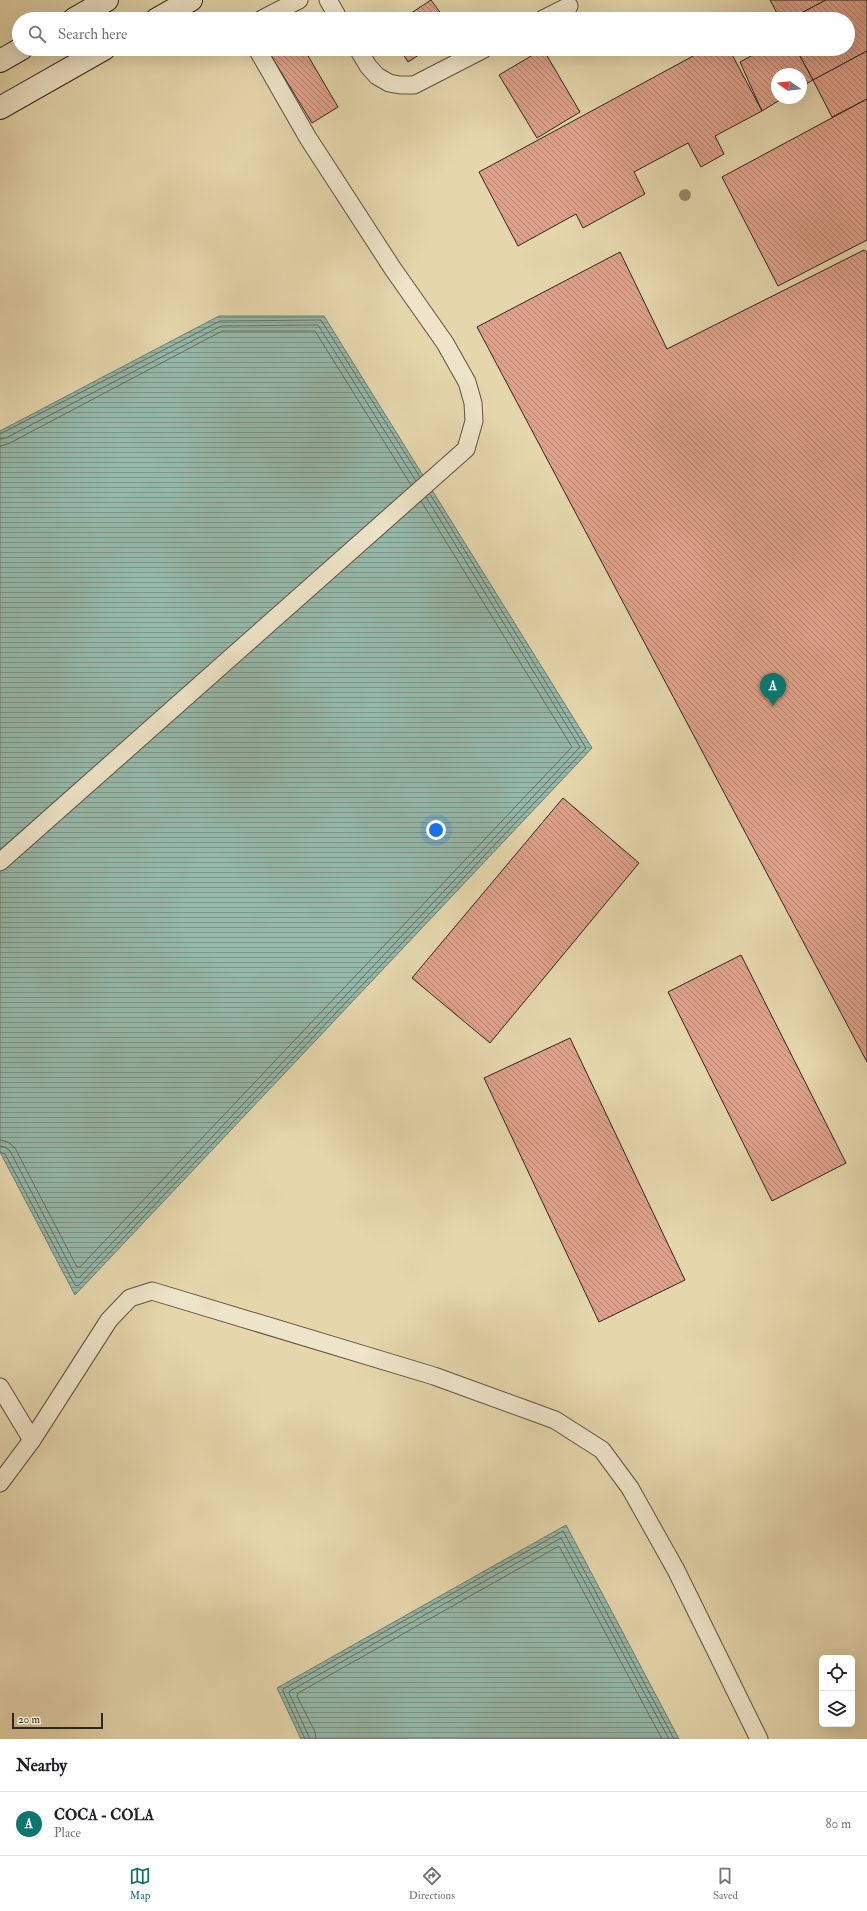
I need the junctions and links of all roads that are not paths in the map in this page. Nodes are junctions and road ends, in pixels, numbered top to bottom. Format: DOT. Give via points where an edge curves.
graph roads {
  1 [pos="107,0"];
  2 [pos="191,0"];
  3 [pos="299,0"];
  4 [pos="328,0"];
  5 [pos="569,6"];
  6 [pos="165,10"];
  7 [pos="86,12"];
  8 [pos="276,12"];
  9 [pos="335,12"];
  10 [pos="557,12"];
  11 [pos="12,54"];
  12 [pos="92,56"];
  13 [pos="261,56"];
  14 [pos="362,56"];
  15 [pos="470,56"];
  16 [pos="0,61"];
  17 [pos="0,108"];
  18 [pos="0,862"];
  19 [pos="0,1387"];
  20 [pos="32,1440"];
  21 [pos="5,1477"];
  22 [pos="759,1739"];
  1 -- 7 [label="main road"];
  2 -- 6 [label="main road"];
  3 -- 8 [label="lane"];
  4 -- 9 [label="lane"];
  5 -- 10 [label="lane"];
  11 -- 16 [label="main road"];
  12 -- 17 [label="main road"];
  13 -- 18 [label="lane" via="308,138 444,343 467,382 473,403 474,421 466,449"];
  14 -- 15 [label="lane" via="377,76 389,83 400,85 414,85"];
  19 -- 20 [label="lane"];
  20 -- 21 [label="lane"];
  20 -- 22 [label="lane" via="109,1320 130,1298 152,1291 434,1376 555,1420 602,1450 630,1488 676,1570"];
}
